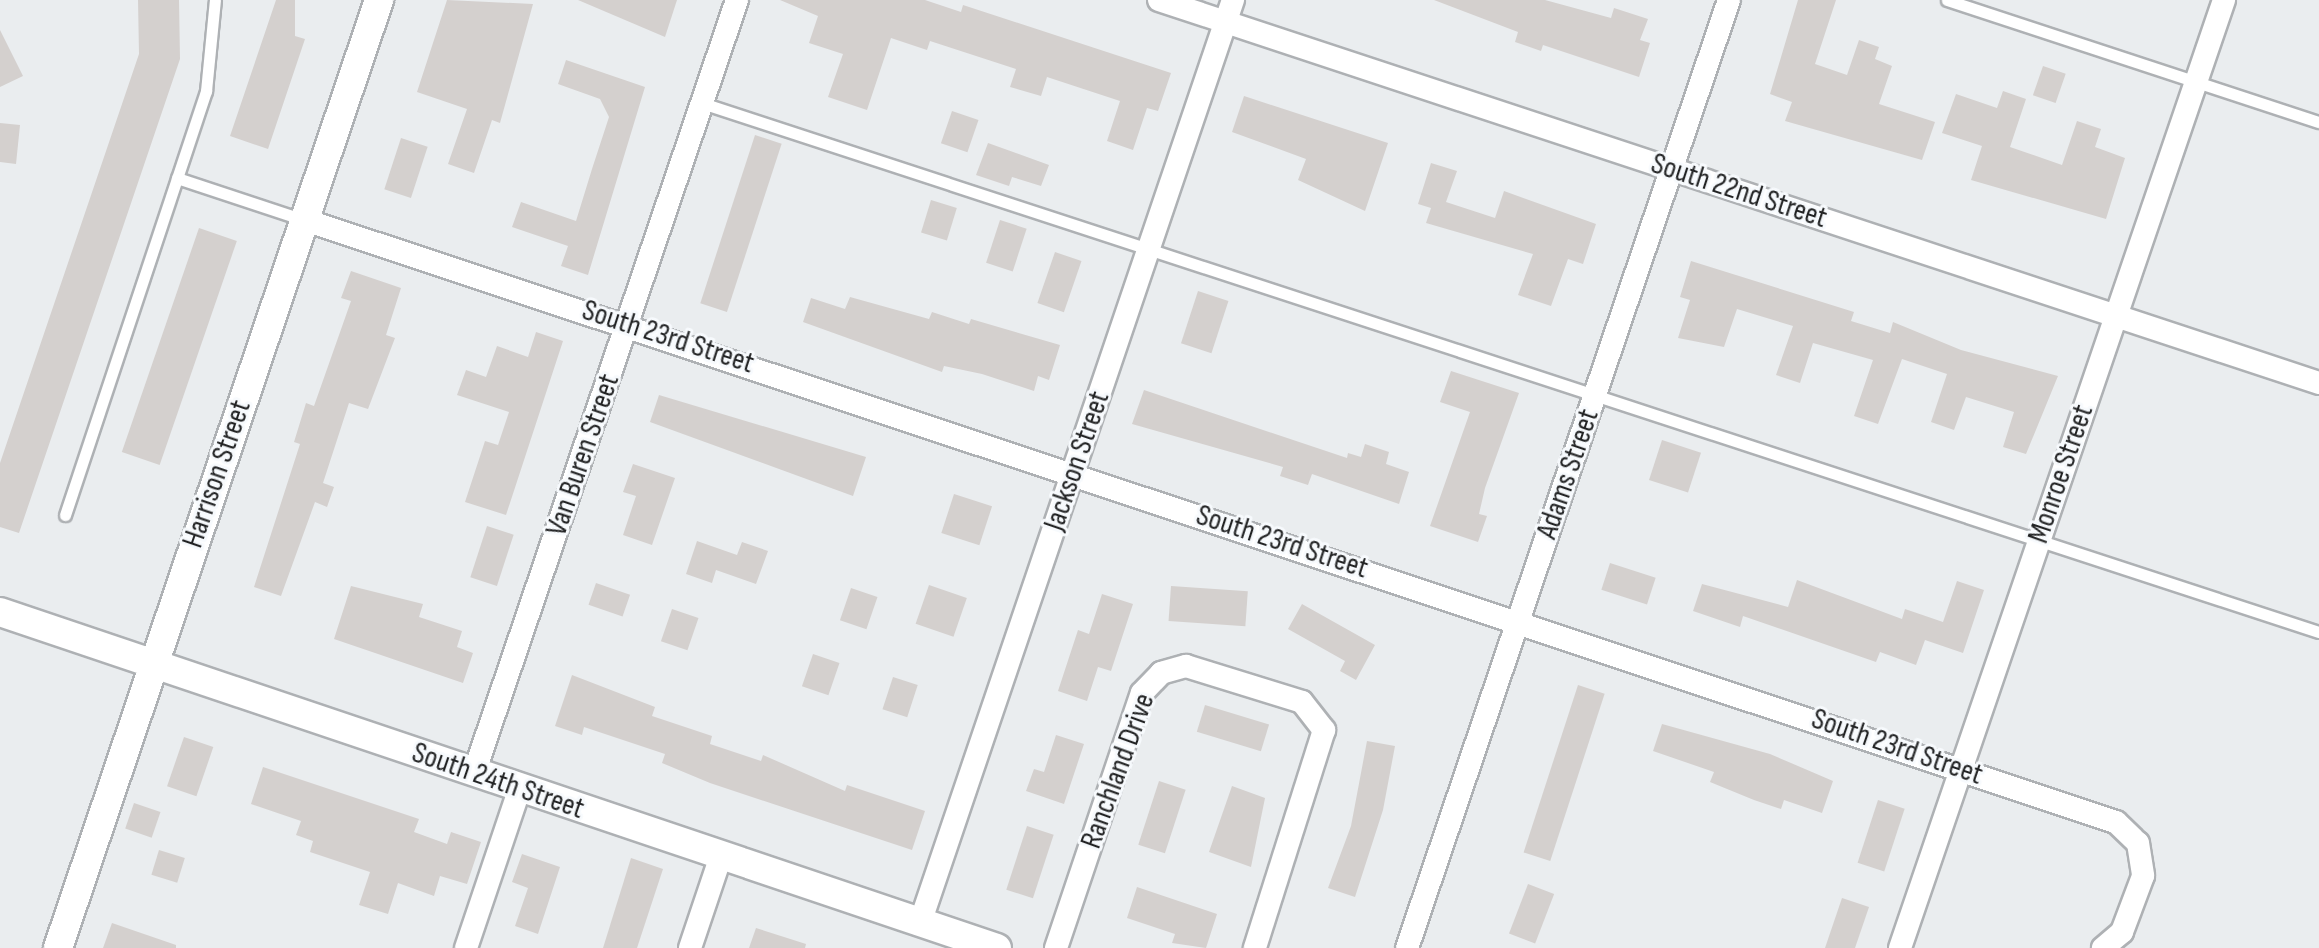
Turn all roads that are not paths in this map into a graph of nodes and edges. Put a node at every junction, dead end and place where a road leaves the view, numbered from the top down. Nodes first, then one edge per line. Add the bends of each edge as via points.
1 (215, 0) edge
2 (379, 0) edge
3 (737, 0) edge
4 (1159, 0) edge
5 (1233, 0) edge
6 (1729, 0) edge
7 (1947, 0) edge
8 (2224, 0) edge
9 (1966, 3) edge
10 (1226, 22) junction
11 (2196, 81) junction
12 (702, 103) junction
13 (2319, 122) edge
14 (1672, 169) junction
15 (177, 178) junction
16 (305, 220) junction
17 (1149, 248) junction
18 (2115, 316) junction
19 (627, 323) junction
20 (2319, 383) edge
21 (1595, 396) junction
22 (1073, 472) junction
23 (65, 515) dead end
24 (2040, 538) junction
25 (0, 612) edge
26 (1519, 621) junction
27 (2319, 632) edge
28 (152, 662) junction
29 (1962, 768) junction
30 (474, 773) junction
31 (520, 788) junction
32 (721, 856) junction
33 (920, 923) junction
34 (58, 948) edge
35 (466, 948) edge
36 (690, 948) edge
37 (997, 948) edge
38 (1056, 948) edge
39 (1255, 948) edge
40 (1407, 948) edge
41 (1900, 948) edge
42 (2103, 948) edge

1 - 15 lane via 212,71
2 - 16 street, Harrison Street
3 - 12 street, Van Buren Street
4 - 10 street, South 22nd Street
5 - 10 street, Jackson Street
6 - 14 street, Adams Street
7 - 9 lane
8 - 11 street, Monroe Street
9 - 11 lane
10 - 14 street, South 22nd Street
10 - 17 street, Jackson Street
11 - 13 lane
11 - 18 street, Monroe Street
12 - 17 lane
12 - 19 street, Van Buren Street
14 - 18 street, South 22nd Street
14 - 21 street, Adams Street
15 - 16 lane
15 - 23 lane
16 - 19 street, South 23rd Street
16 - 28 street, Harrison Street
17 - 21 lane
17 - 22 street, Jackson Street
18 - 20 street, South 22nd Street
18 - 24 street, Monroe Street
19 - 22 street, South 23rd Street
19 - 30 street, Van Buren Street
21 - 24 lane
21 - 26 street, Adams Street
22 - 26 street, South 23rd Street
22 - 33 street, Jackson Street
24 - 27 lane
24 - 29 street, Monroe Street
25 - 28 street, South 24th Street
26 - 29 street, South 23rd Street
26 - 40 street, Adams Street
28 - 30 street, South 24th Street
28 - 34 street, Harrison Street
29 - 41 street, Monroe Street
29 - 42 street, South 23rd Street via 2128,830 2143,859 2143,876 2122,932
30 - 31 street, South 24th Street
31 - 32 street, South 24th Street
31 - 35 street
32 - 33 street, South 24th Street
32 - 36 street
33 - 37 street, South 24th Street
38 - 39 street, Ranchland Drive via 1142,693 1161,673 1186,666 1302,702 1324,730

